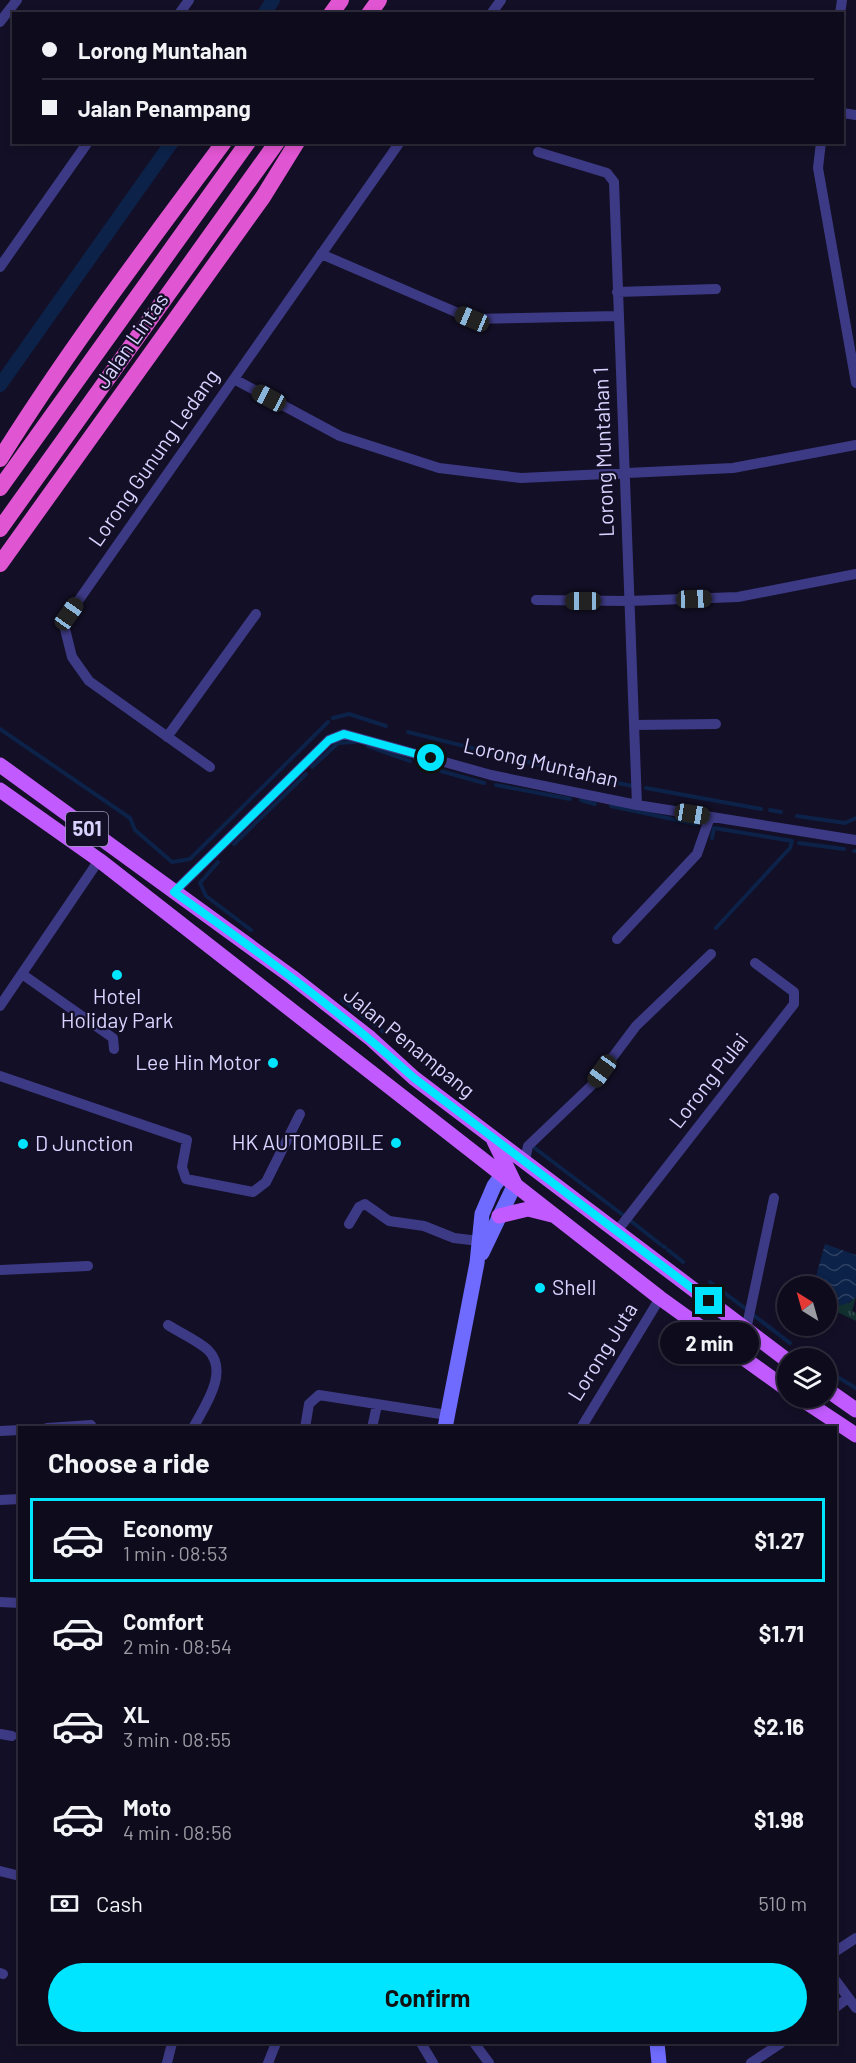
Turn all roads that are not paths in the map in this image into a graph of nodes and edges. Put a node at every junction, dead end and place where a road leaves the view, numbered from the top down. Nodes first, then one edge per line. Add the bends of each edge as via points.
1 (17, 0) edge
2 (0, 22) edge
3 (87, 144) edge
4 (223, 144) edge
5 (247, 144) edge
6 (276, 144) edge
7 (296, 144) edge
8 (399, 144) edge
9 (821, 144) edge
10 (538, 152) dead end
11 (321, 255) junction
12 (0, 267) edge
13 (716, 289) dead end
14 (617, 292) junction
15 (618, 316) junction
16 (234, 378) junction
17 (856, 383) edge
18 (856, 445) edge
19 (0, 459) edge
20 (624, 473) junction
21 (0, 488) edge
22 (0, 529) edge
23 (0, 564) edge
24 (856, 574) edge
25 (536, 600) dead end
26 (629, 601) junction
27 (256, 614) dead end
28 (716, 724) dead end
29 (634, 726) junction
30 (166, 737) junction
31 (0, 765) edge
32 (210, 767) dead end
33 (0, 790) edge
34 (637, 805) junction
35 (710, 817) junction
36 (856, 840) edge
37 (99, 860) junction
38 (174, 892) junction
39 (617, 939) dead end
40 (711, 954) dead end
41 (755, 963) dead end
42 (22, 974) junction
43 (0, 1006) edge
44 (114, 1049) dead end
45 (0, 1076) edge
46 (300, 1114) dead end
47 (490, 1133) junction
48 (525, 1160) junction
49 (542, 1174) junction
50 (510, 1177) junction
51 (774, 1198) dead end
52 (499, 1216) junction
53 (558, 1217) junction
54 (349, 1224) dead end
55 (617, 1231) junction
56 (479, 1241) junction
57 (477, 1263) junction
58 (88, 1266) dead end
59 (0, 1270) edge
60 (660, 1298) junction
61 (168, 1324) dead end
62 (746, 1330) junction
63 (777, 1353) edge
64 (777, 1382) edge
65 (837, 1397) edge
66 (377, 1405) junction
67 (815, 1408) edge
68 (856, 1410) edge
69 (446, 1421) edge
70 (76, 1426) edge
71 (91, 1426) edge
72 (194, 1426) edge
73 (305, 1426) edge
74 (372, 1426) edge
75 (582, 1426) edge
76 (18, 1430) edge
77 (0, 1431) edge
78 (856, 1435) edge
79 (18, 1499) edge
80 (0, 1500) edge
81 (0, 1602) edge
82 (18, 1603) edge
83 (0, 1734) edge
84 (12, 1736) dead end
85 (0, 1871) edge
86 (18, 1876) edge
87 (856, 1938) edge
88 (837, 1950) edge
89 (837, 1982) edge
90 (848, 1998) junction
91 (837, 2006) edge
92 (856, 2008) edge
93 (171, 2044) edge
94 (276, 2044) edge
95 (422, 2044) edge
96 (475, 2044) edge
97 (657, 2044) edge
98 (780, 2044) edge
99 (167, 2063) edge
100 (268, 2063) edge
101 (433, 2063) edge
102 (489, 2063) edge
103 (659, 2063) edge
104 (751, 2063) edge

1 - 2 street
3 - 12 street
4 - 19 highway, Jalan Lintas
5 - 21 highway, Jalan Lintas
6 - 22 highway, Jalan Lintas
7 - 23 highway, Jalan Lintas via 263,197
8 - 11 street, Lorong Gunung Ledang
9 - 17 street via 819,168
10 - 14 street, Lorong Muntahan 1 via 612,177
11 - 15 street via 472,319
11 - 16 street, Lorong Gunung Ledang
13 - 14 street
14 - 15 street, Lorong Muntahan 1
15 - 20 street, Lorong Muntahan 1
16 - 20 street via 340,436 439,468 521,478
16 - 30 street, Lorong Gunung Ledang via 64,625 72,657 89,681
18 - 20 street via 733,468
20 - 26 street, Lorong Muntahan 1
24 - 26 street via 738,597
25 - 26 street
26 - 29 street, Lorong Muntahan 1
27 - 30 street
28 - 29 street
29 - 34 street, Lorong Muntahan 1
30 - 32 street, Lorong Gunung Ledang
31 - 38 main road, Jalan Penampang / 501
33 - 37 main road, 501
34 - 35 street, Lorong Muntahan
34 - 38 street, Lorong Muntahan via 491,775 344,734 329,740
35 - 36 street, Lorong Muntahan
35 - 39 street via 697,854
37 - 42 street
37 - 50 main road, 501
38 - 47 main road, Jalan Penampang / 501 via 292,977 414,1078
40 - 48 street via 636,1026 578,1100 528,1146
41 - 55 street, Lorong Pulai via 794,992 794,1004
42 - 43 street
42 - 44 street via 113,1038
45 - 46 street via 187,1140 182,1167 186,1179 253,1192 266,1182
47 - 48 main road, Jalan Penampang / 501
47 - 50 main road
48 - 49 main road, Jalan Penampang / 501
49 - 50 main road
49 - 55 main road, Jalan Penampang / 501
50 - 52 main road
50 - 53 main road, 501
50 - 56 main road via 486,1203
51 - 62 street
52 - 53 main road via 528,1209
52 - 57 main road
53 - 60 main road, 501
54 - 56 street via 365,1204 389,1221
55 - 62 main road, Jalan Penampang / 501
56 - 57 main road
57 - 69 main road
58 - 59 street
60 - 64 main road, 501
60 - 75 street, Lorong Juta
61 - 72 street via 209,1351 216,1367 214,1389
62 - 63 main road, Jalan Penampang / 501
65 - 68 main road
66 - 69 street
66 - 73 street via 319,1395 309,1404
66 - 74 street
67 - 78 main road
70 - 71 street
76 - 77 street
79 - 80 street
81 - 82 street
83 - 84 street
85 - 86 street
87 - 88 street
89 - 90 street
90 - 91 street
90 - 92 street
93 - 99 street
94 - 100 street
95 - 101 street
96 - 102 street
97 - 103 main road
98 - 104 street

